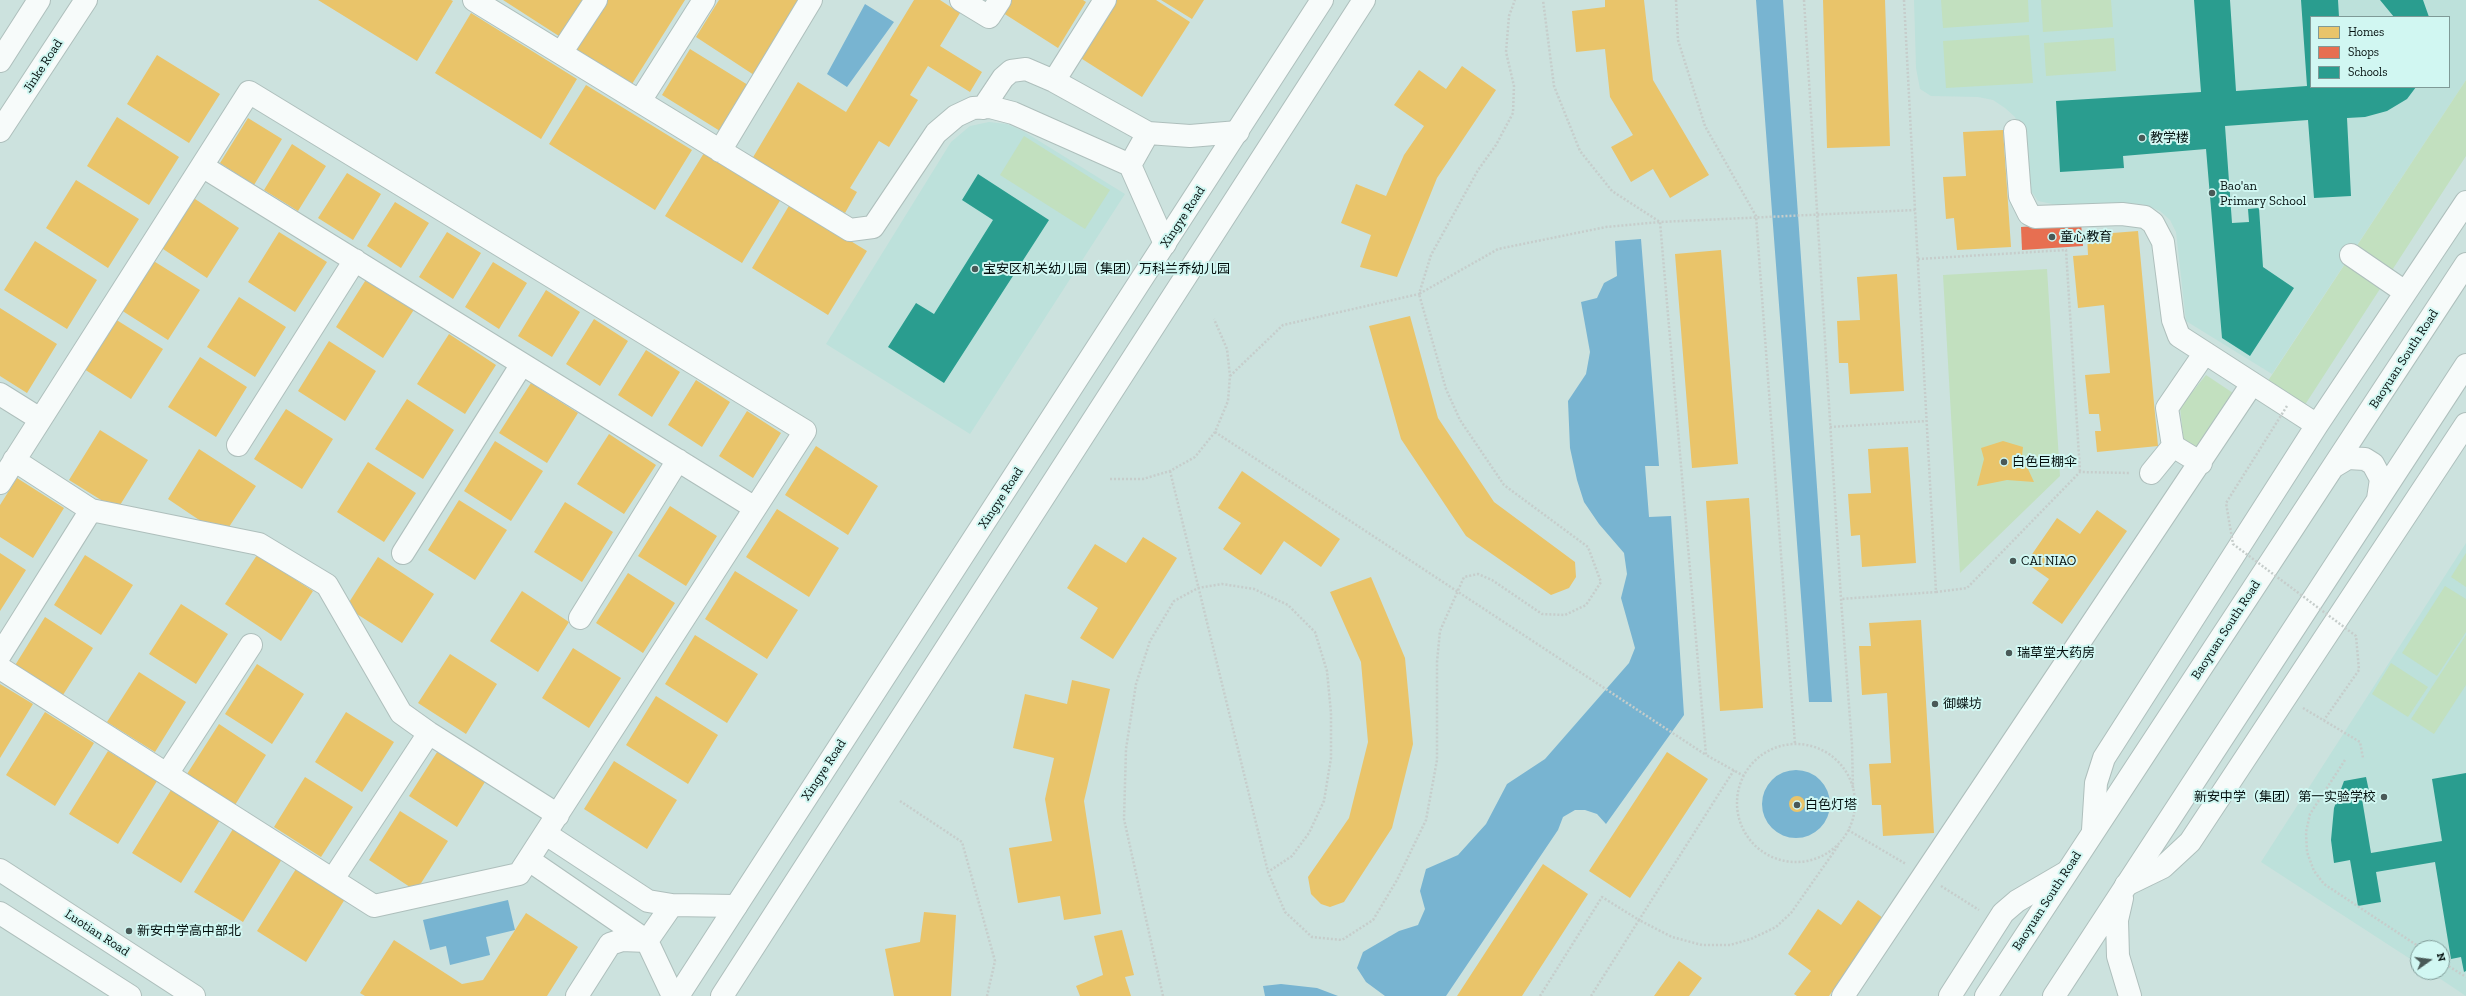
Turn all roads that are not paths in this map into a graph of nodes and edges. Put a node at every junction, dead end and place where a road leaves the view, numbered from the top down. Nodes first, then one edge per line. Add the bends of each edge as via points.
1 (39, 0) edge
2 (86, 0) edge
3 (596, 0) edge
4 (704, 0) edge
5 (811, 0) edge
6 (961, 0) edge
7 (1000, 0) edge
8 (1105, 0) edge
9 (1322, 0) edge
10 (1364, 0) edge
11 (487, 3) edge
12 (561, 53) junction
13 (0, 60) edge
14 (1054, 81) junction
15 (1262, 94) junction
16 (640, 101) junction
17 (983, 108) junction
18 (1291, 113) junction
19 (0, 131) edge
20 (2015, 131) dead end
21 (1238, 132) junction
22 (1148, 133) junction
23 (720, 151) junction
24 (1130, 165) junction
25 (202, 166) junction
26 (2466, 202) edge
27 (1165, 244) junction
28 (2351, 255) dead end
29 (355, 260) junction
30 (2466, 264) edge
31 (2406, 292) junction
32 (2197, 347) junction
33 (522, 364) junction
34 (2466, 365) edge
35 (2252, 384) junction
36 (0, 394) edge
37 (40, 420) junction
38 (2466, 424) edge
39 (2317, 425) junction
40 (238, 445) dead end
41 (2173, 446) junction
42 (14, 460) junction
43 (678, 460) junction
44 (2201, 462) junction
45 (2333, 467) junction
46 (2151, 473) road end
47 (0, 483) edge
48 (2376, 502) junction
49 (755, 508) junction
50 (91, 510) junction
51 (403, 553) dead end
52 (580, 618) dead end
53 (251, 645) dead end
54 (0, 655) edge
55 (0, 668) edge
56 (429, 733) junction
57 (167, 774) junction
58 (558, 815) junction
59 (2093, 830) junction
60 (546, 834) junction
61 (529, 860) junction
62 (0, 870) edge
63 (2065, 873) junction
64 (333, 879) junction
65 (2125, 886) junction
66 (672, 905) junction
67 (736, 906) junction
68 (0, 913) edge
69 (647, 941) junction
70 (129, 996) edge
71 (194, 996) edge
72 (577, 996) edge
73 (673, 996) edge
74 (678, 996) edge
75 (722, 996) edge
76 (1843, 996) edge
77 (1950, 996) edge
78 (1986, 996) edge
79 (2054, 996) edge
80 (2130, 996) edge

1 - 13 main road
2 - 19 main road, Jinke Road
3 - 12 main road
4 - 16 main road
5 - 23 main road
6 - 7 main road via 989,17
8 - 14 main road
9 - 15 main road, Xingye Road
10 - 18 main road
11 - 12 main road
12 - 16 main road
14 - 17 main road via 1026,69 1011,71 1003,78
14 - 22 main road
15 - 18 main road via 1275,88 1286,91 1292,100
15 - 21 main road, Xingye Road
16 - 23 main road
17 - 23 main road via 973,108 956,116 936,133 873,227 850,230
17 - 24 main road via 1013,113
18 - 75 main road
20 - 32 main road via 2020,196 2029,214 2035,217 2122,214 2145,217 2153,223 2163,242 2175,329 2180,336
21 - 22 main road via 1190,136
21 - 27 main road, Xingye Road
22 - 24 main road
24 - 27 main road
25 - 29 main road
25 - 37 main road
25 - 49 main road via 249,92 805,431
26 - 31 main road
27 - 67 main road, Xingye Road
28 - 31 main road
29 - 33 main road
29 - 40 main road
30 - 45 main road, Baoyuan South Road
31 - 39 main road
32 - 35 main road
32 - 41 main road via 2168,408
33 - 43 main road
33 - 51 main road
34 - 48 main road
35 - 39 main road
35 - 44 main road
36 - 37 main road
37 - 42 main road
38 - 65 main road via 2190,842 2163,867
39 - 59 main road via 2104,758 2096,783
41 - 44 main road
41 - 46 main road
42 - 47 main road
42 - 50 main road
43 - 49 main road
43 - 52 main road
44 - 76 main road
45 - 48 main road via 2348,458 2365,459 2373,464 2381,479
45 - 59 main road, Baoyuan South Road
48 - 65 main road
49 - 58 main road
50 - 54 main road
50 - 56 main road via 259,544 327,585 401,713
53 - 57 main road
55 - 57 main road
56 - 58 main road
56 - 64 main road
57 - 64 main road
58 - 60 main road
59 - 63 main road, Baoyuan South Road
60 - 61 main road
60 - 66 main road via 648,901
61 - 64 main road via 519,874 374,906
61 - 69 main road
62 - 71 main road, Luotian Road
63 - 77 main road via 2017,901 2003,913
63 - 78 main road, Baoyuan South Road
65 - 79 main road
65 - 80 main road via 2117,937 2122,974
66 - 67 main road
66 - 69 main road
67 - 74 main road, Xingye Road
68 - 70 main road
69 - 72 main road via 622,940 610,944
69 - 73 main road

